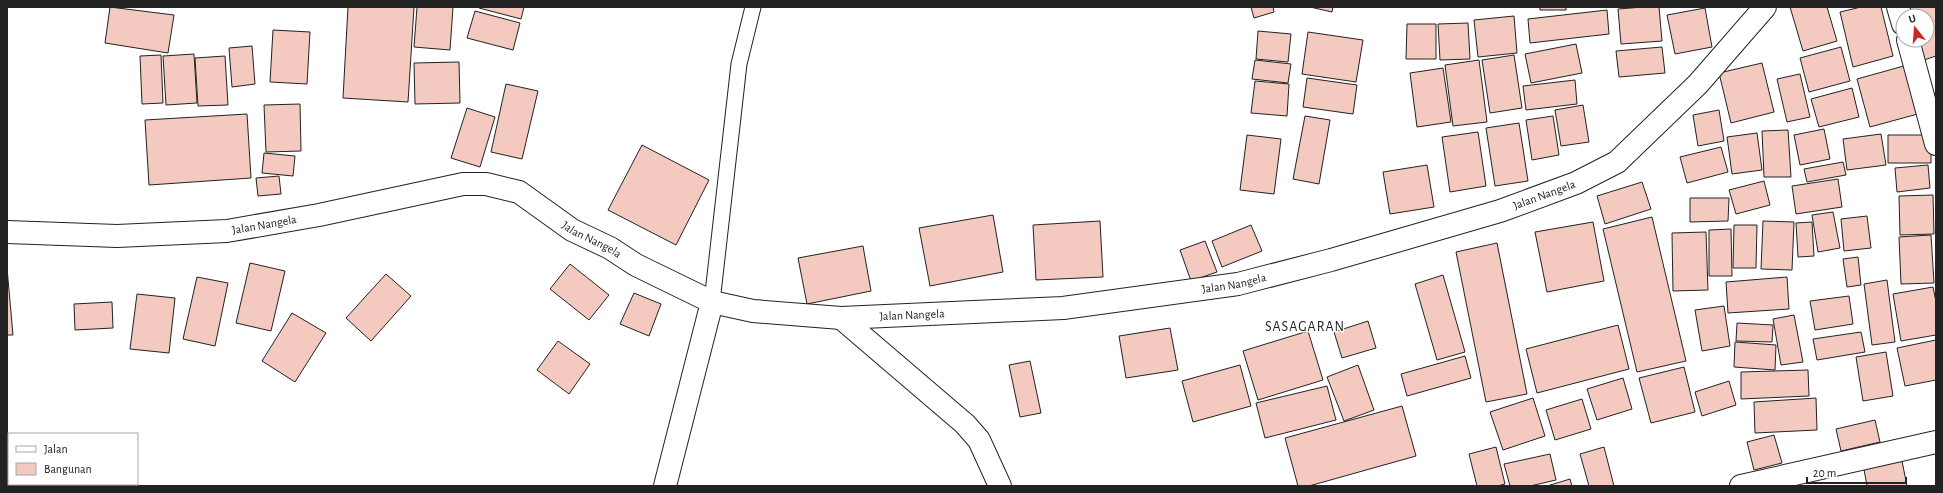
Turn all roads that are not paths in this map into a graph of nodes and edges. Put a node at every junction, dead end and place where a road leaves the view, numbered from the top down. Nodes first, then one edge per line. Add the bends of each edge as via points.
1 (753, 7) edge
2 (1765, 7) edge
3 (1910, 48) edge
4 (1936, 144) edge
5 (7, 232) edge
6 (712, 302) junction
7 (841, 318) junction
8 (1936, 442) edge
9 (665, 486) edge
10 (1000, 486) edge
11 (1741, 486) edge

1 - 6 lane via 739,64
2 - 7 main road, Jalan Nangela via 1698,84 1617,162 1576,183 1500,211 1238,284 1063,308
3 - 4 main road
5 - 6 main road, Jalan Nangela via 117,236 227,231 319,215 463,184 486,184 519,192 572,230
6 - 7 main road, Jalan Nangela via 754,311
6 - 9 main road
7 - 10 main road via 965,424 979,440
8 - 11 main road

